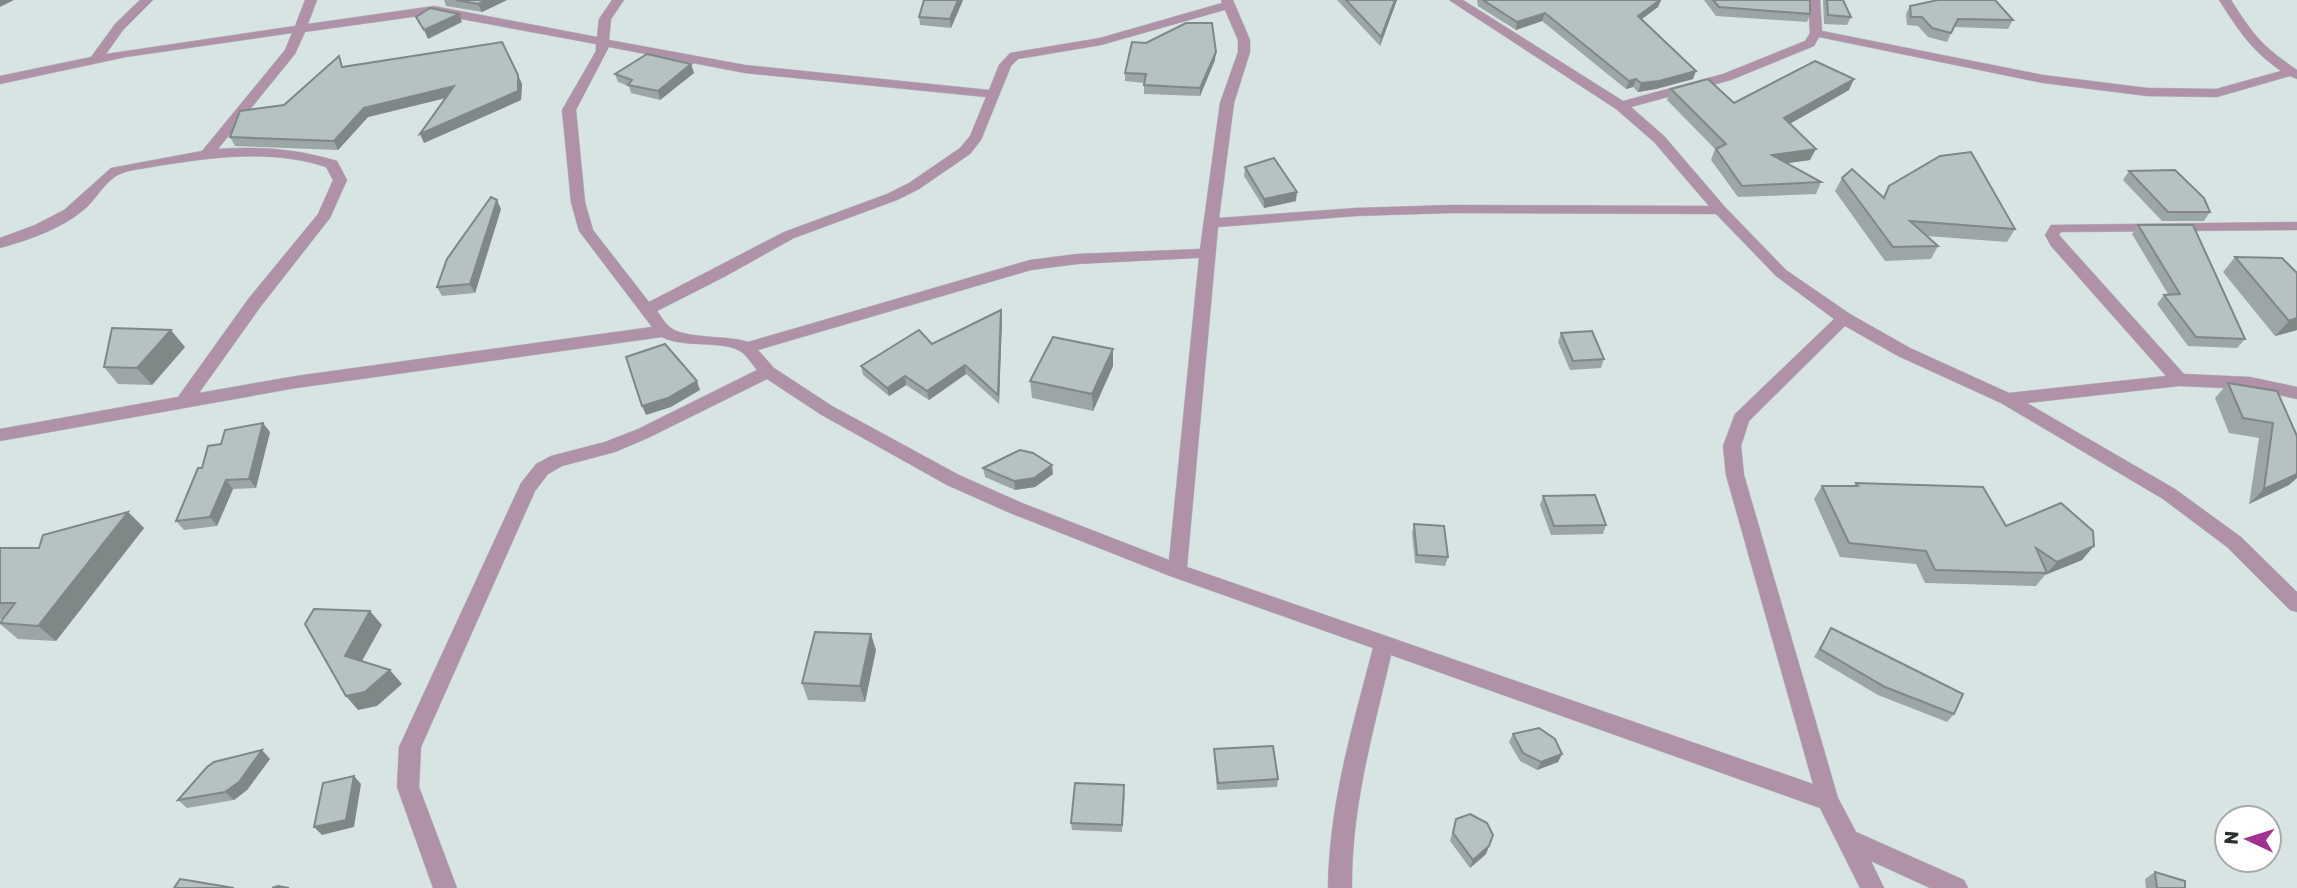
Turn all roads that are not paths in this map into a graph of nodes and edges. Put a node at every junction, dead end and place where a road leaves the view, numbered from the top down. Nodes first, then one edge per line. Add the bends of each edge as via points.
1 (147, 0) edge
2 (311, 0) edge
3 (618, 0) edge
4 (1455, 0) edge
5 (1814, 0) edge
6 (2225, 0) edge
7 (1228, 3) edge
8 (436, 5) edge
9 (298, 30) junction
10 (1816, 33) junction
11 (605, 41) junction
12 (96, 58) junction
13 (2294, 74) edge
14 (0, 80) edge
15 (992, 94) junction
16 (1621, 106) junction
17 (208, 153) junction
18 (1720, 210) junction
19 (1211, 223) junction
20 (2297, 226) edge
21 (0, 243) edge
22 (1207, 253) junction
23 (647, 309) junction
24 (1844, 318) junction
25 (664, 331) junction
26 (747, 348) junction
27 (768, 372) junction
28 (2179, 380) junction
29 (2297, 393) edge
30 (2007, 399) junction
31 (183, 403) junction
32 (0, 435) edge
33 (1177, 571) junction
34 (2297, 604) edge
35 (1384, 644) junction
36 (1828, 800) junction
37 (1847, 839) junction
38 (445, 888) edge
39 (1340, 888) edge
40 (1872, 888) edge
41 (1956, 888) edge

1 - 12 street
2 - 9 street
3 - 11 street via 605,19
4 - 16 street
5 - 10 street
6 - 13 street via 2261,51
7 - 15 street via 1101,41 1014,56 1004,65
7 - 19 street via 1244,51 1227,103
8 - 9 street
8 - 11 street
9 - 12 street
9 - 17 street via 291,51
10 - 13 street via 2043,79 2147,92 2217,93
10 - 16 street via 1810,43 1751,68
11 - 15 street via 745,69
11 - 23 street via 569,110 578,202 586,231
12 - 14 street
15 - 23 street via 965,150 914,186 789,235
16 - 18 street via 1659,139
17 - 21 street via 120,169 76,208
17 - 31 street via 251,151 314,157 332,164 340,180 325,215
18 - 19 street via 1452,209
18 - 24 street via 1781,273
19 - 22 street
20 - 28 street via 2056,228 2052,235 2056,243
22 - 26 street via 1030,265
22 - 33 street
23 - 25 street
24 - 30 street via 1904,352
24 - 36 street via 1741,418 1732,446 1735,475
25 - 26 street via 675,337
25 - 31 street via 296,382
26 - 27 street
27 - 33 street via 826,410 953,480
27 - 38 street via 644,433 557,461 542,469 527,488 410,747 408,787
28 - 29 street via 2250,383
28 - 30 street
30 - 34 street via 2196,514 2234,542
31 - 32 street
33 - 35 street
35 - 36 street
35 - 39 street via 1344,811 1338,855
36 - 37 street
37 - 40 street
37 - 41 street

